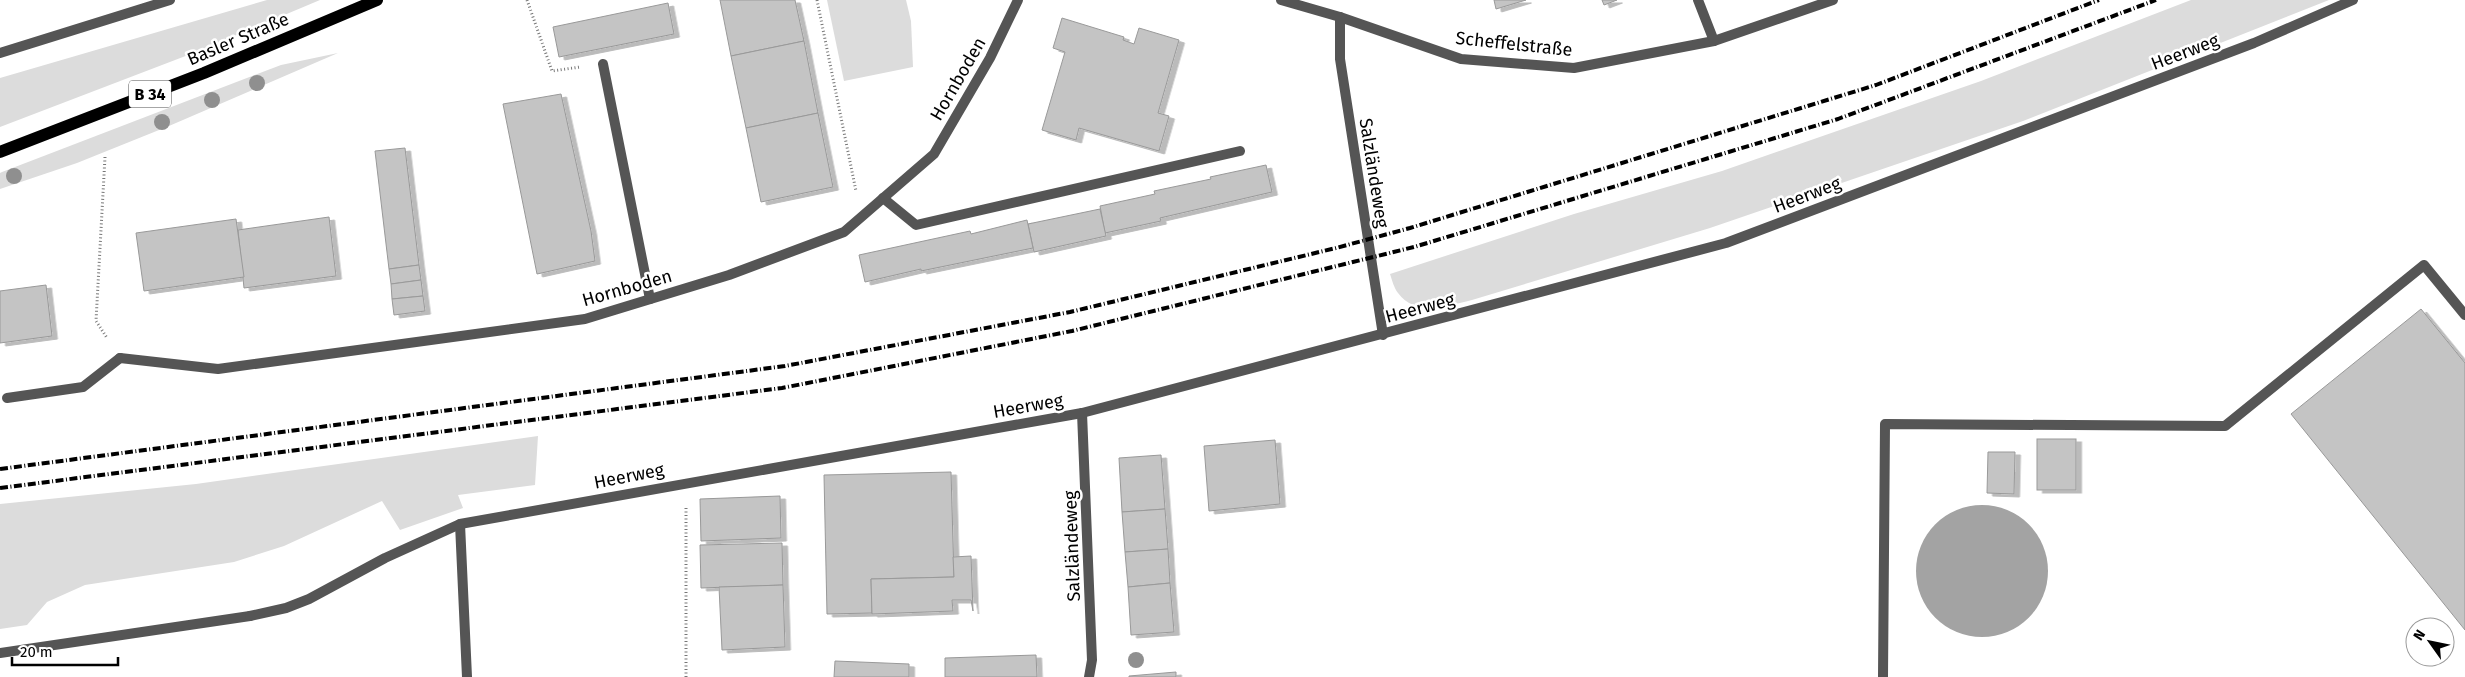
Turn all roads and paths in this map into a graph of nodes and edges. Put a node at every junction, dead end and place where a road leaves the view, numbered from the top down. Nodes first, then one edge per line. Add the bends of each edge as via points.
1 (170, 0) edge
2 (377, 0) edge
3 (527, 0) edge
4 (817, 0) edge
5 (1018, 0) edge
6 (1281, 0) edge
7 (1698, 0) edge
8 (1834, 0) edge
9 (2353, 0) edge
10 (1340, 17) junction
11 (1714, 41) junction
12 (0, 53) edge
13 (603, 64) joint
14 (1240, 151) dead end
15 (0, 152) edge
16 (105, 157) dead end
17 (883, 198) junction
18 (868, 212) junction
19 (650, 299) junction
20 (2465, 315) edge
21 (1383, 334) junction
22 (120, 358) junction
23 (7, 398) dead end
24 (1082, 412) junction
25 (686, 482) junction
26 (460, 524) junction
27 (0, 653) edge
28 (468, 677) edge
29 (686, 677) edge
30 (1089, 677) edge
31 (1883, 677) edge

1 - 12 street
2 - 15 main road, Basler Straße / B 34 via 204,73
3 - 13 path via 552,71
4 - 18 path via 858,199
5 - 17 street, Hornboden via 990,58 934,154
6 - 10 street, Scheffelstraße
7 - 11 street
8 - 11 street, Scheffelstraße
9 - 21 street, Heerweg via 2254,43 1726,243
10 - 11 street, Scheffelstraße via 1461,59 1574,68
10 - 21 street, Salzländeweg via 1340,59
13 - 19 street
14 - 17 street via 916,225
16 - 22 path via 96,321
17 - 18 street, Hornboden
18 - 19 street, Hornboden via 844,232 730,275
19 - 22 street, Hornboden via 584,319 218,369
20 - 31 street via 2424,264 2225,426 1885,424
21 - 24 street, Heerweg
22 - 23 street via 83,388
24 - 25 street, Heerweg
24 - 30 street, Salzländeweg via 1092,660
25 - 26 street, Heerweg
25 - 29 path
26 - 27 street, Heerweg via 286,608
26 - 28 street

